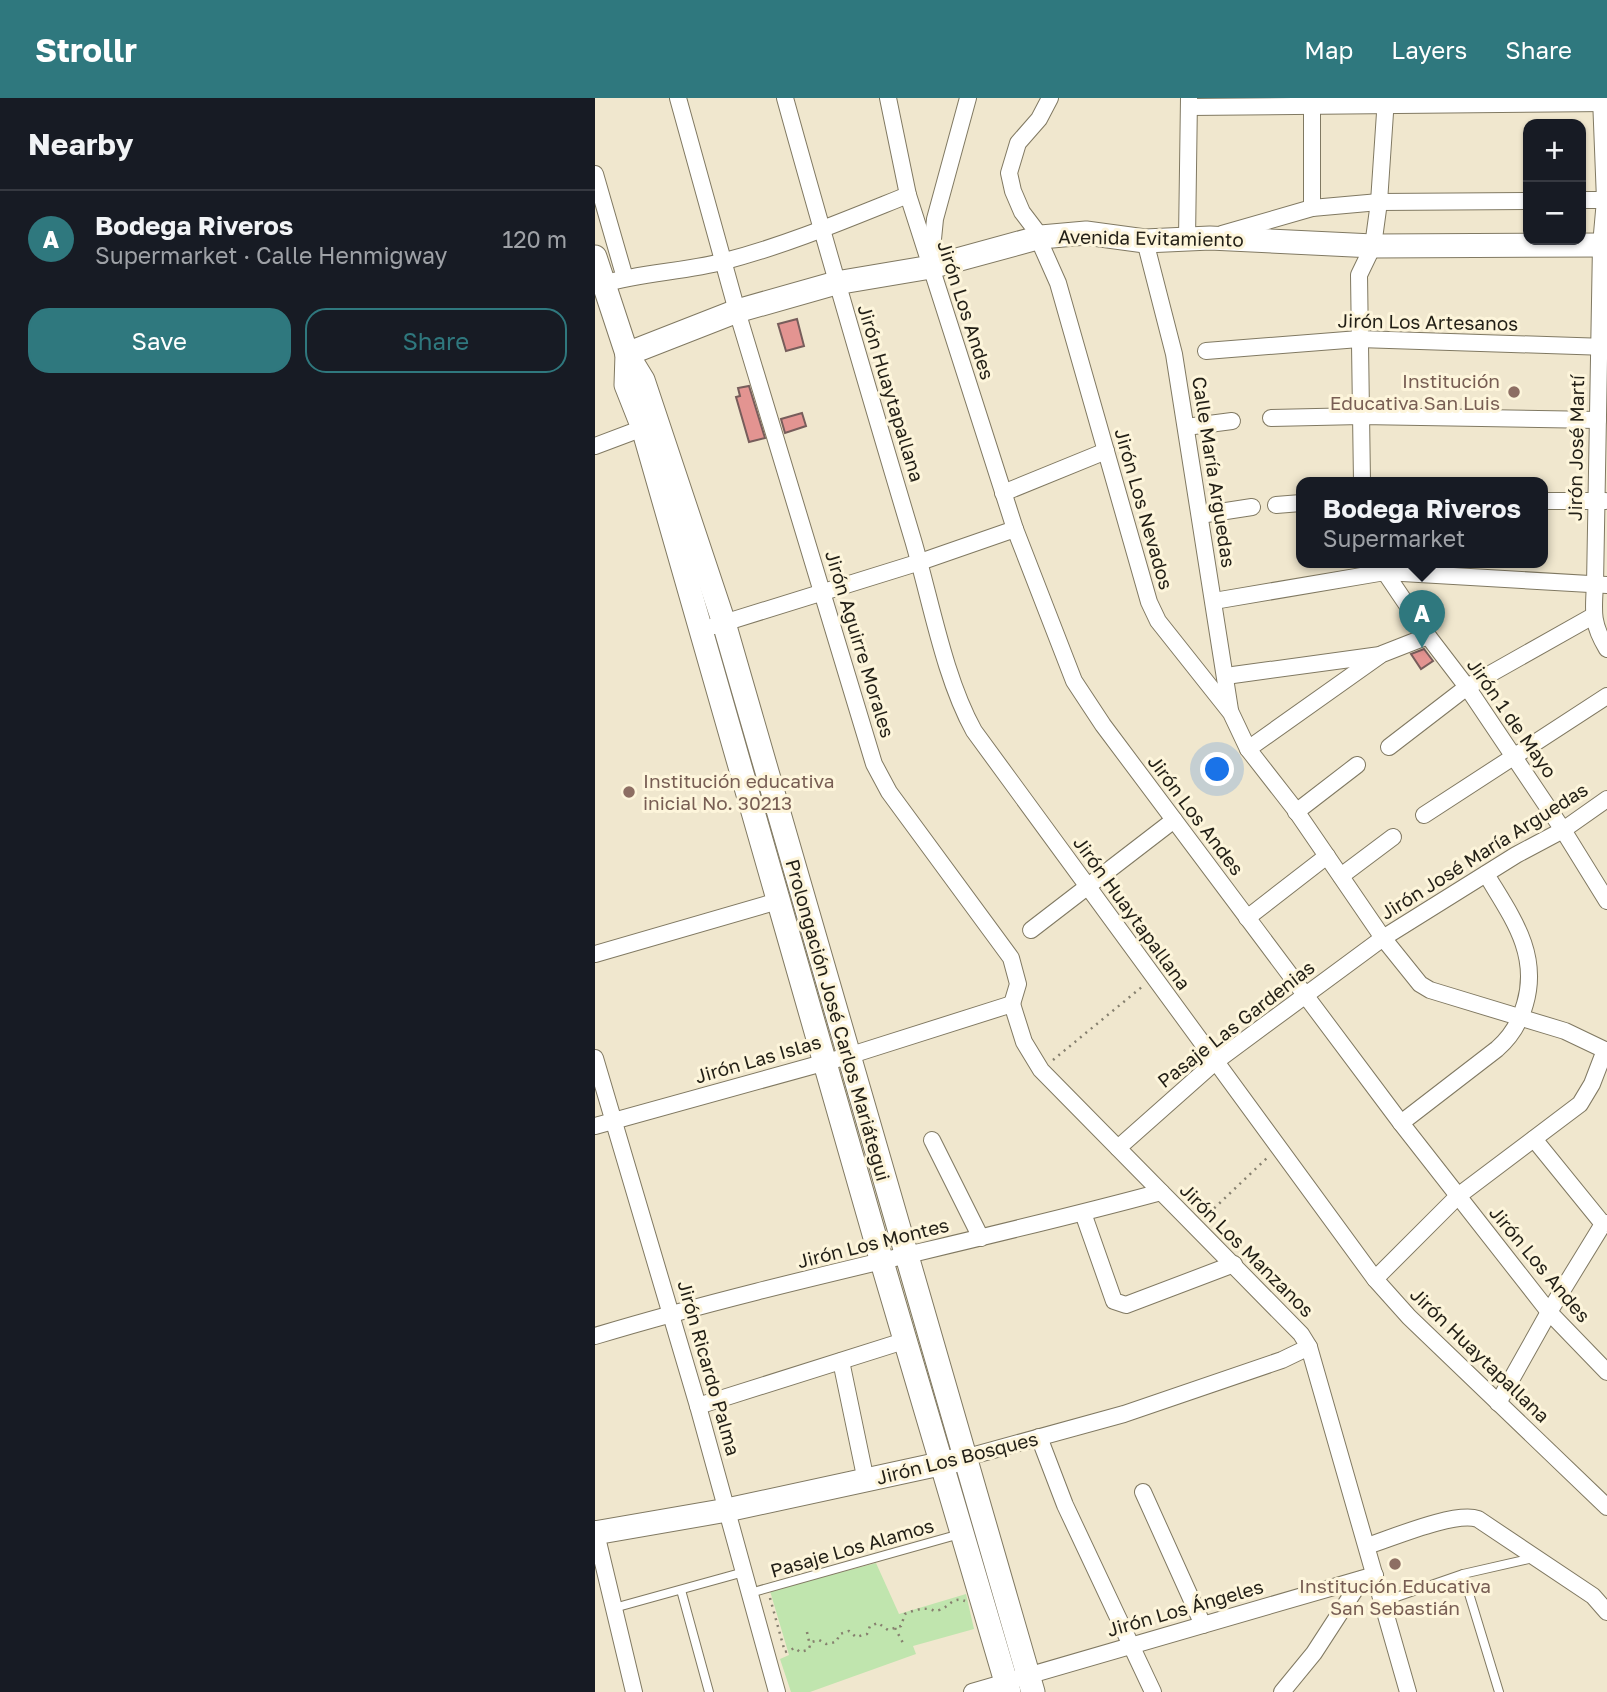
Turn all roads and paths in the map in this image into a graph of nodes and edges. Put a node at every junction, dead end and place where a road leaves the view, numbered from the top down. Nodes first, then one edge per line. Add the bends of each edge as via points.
1 (678, 98) edge
2 (785, 98) edge
3 (888, 98) edge
4 (968, 98) edge
5 (1050, 98) edge
6 (1526, 101) edge
7 (1604, 101) edge
8 (1189, 102) edge
9 (1312, 102) edge
10 (1386, 102) edge
11 (595, 174) edge
12 (908, 195) junction
13 (1586, 200) edge
14 (1606, 200) edge
15 (1523, 201) edge
16 (1379, 202) junction
17 (1312, 208) junction
18 (821, 230) junction
19 (1041, 237) junction
20 (1199, 238) junction
21 (1145, 241) junction
22 (1604, 245) edge
23 (1373, 246) junction
24 (595, 257) edge
25 (724, 262) junction
26 (931, 267) junction
27 (614, 281) junction
28 (836, 283) junction
29 (737, 311) junction
30 (1359, 339) junction
31 (1603, 347) edge
32 (1206, 351) dead end
33 (628, 354) junction
34 (1361, 416) junction
35 (1271, 418) dead end
36 (1598, 420) junction
37 (1232, 421) dead end
38 (1187, 427) junction
39 (643, 428) junction
40 (595, 446) edge
41 (1106, 451) junction
42 (1361, 477) edge
43 (1003, 493) junction
44 (1548, 501) edge
45 (1602, 501) edge
46 (1296, 503) edge
47 (1276, 505) dead end
48 (1252, 507) dead end
49 (1200, 515) junction
50 (1014, 529) junction
51 (920, 562) junction
52 (1376, 568) edge
53 (1382, 568) edge
54 (1393, 568) edge
55 (1601, 585) edge
56 (822, 591) junction
57 (1213, 601) junction
58 (1593, 616) junction
59 (724, 623) junction
60 (700, 631) junction
61 (1427, 636) junction
62 (1607, 649) edge
63 (1382, 654) junction
64 (1233, 675) dead end
65 (1467, 687) junction
66 (1607, 696) edge
67 (1231, 713) junction
68 (1389, 747) dead end
69 (1248, 749) junction
70 (1513, 756) junction
71 (1357, 765) dead end
72 (1607, 799) edge
73 (1296, 812) junction
74 (1424, 816) dead end
75 (1174, 820) junction
76 (1563, 830) junction
77 (1393, 837) dead end
78 (1327, 856) junction
79 (1486, 874) junction
80 (1341, 876) junction
81 (1087, 887) junction
82 (1607, 899) edge
83 (778, 901) junction
84 (1247, 918) junction
85 (1031, 930) dead end
86 (1383, 938) junction
87 (595, 954) edge
88 (1153, 977) junction
89 (1304, 996) junction
90 (1012, 1004) junction
91 (1521, 1018) junction
92 (1606, 1051) edge
93 (848, 1056) junction
94 (595, 1058) edge
95 (825, 1061) junction
96 (1215, 1062) junction
97 (1041, 1070) junction
98 (614, 1121) junction
99 (1401, 1123) junction
100 (595, 1126) edge
101 (1534, 1139) junction
102 (932, 1140) dead end
103 (1118, 1148) junction
104 (1278, 1148) junction
105 (1161, 1192) junction
106 (1458, 1196) junction
107 (1083, 1213) junction
108 (1605, 1223) edge
109 (1195, 1226) junction
110 (981, 1238) junction
111 (905, 1256) junction
112 (883, 1262) junction
113 (1234, 1264) junction
114 (1375, 1279) junction
115 (1549, 1312) junction
116 (671, 1313) junction
117 (595, 1336) edge
118 (907, 1340) junction
119 (1305, 1340) junction
120 (841, 1361) junction
121 (1607, 1372) edge
122 (1499, 1403) junction
123 (698, 1406) junction
124 (1039, 1437) junction
125 (954, 1461) junction
126 (866, 1481) junction
127 (1143, 1492) dead end
128 (1607, 1507) edge
129 (727, 1510) junction
130 (595, 1531) edge
131 (963, 1533) junction
132 (1367, 1546) junction
133 (1536, 1557) junction
134 (744, 1572) junction
135 (1463, 1574) junction
136 (1369, 1577) junction
137 (681, 1590) junction
138 (750, 1593) junction
139 (1382, 1602) junction
140 (972, 1604) dead end
141 (614, 1608) junction
142 (1607, 1612) edge
143 (1203, 1625) junction
144 (895, 1628) junction
145 (807, 1632) dead end
146 (903, 1643) dead end
147 (810, 1646) junction
148 (1130, 1646) junction
149 (785, 1652) dead end
150 (1019, 1685) edge
151 (634, 1692) edge
152 (709, 1692) edge
153 (778, 1692) edge
154 (972, 1692) edge
155 (1153, 1692) edge
156 (1282, 1692) edge
157 (1408, 1692) edge
158 (1499, 1692) edge

1 - 25 street, Jirón Aguirre Morales
2 - 18 street, Jirón Huaytapallana
3 - 12 street, Jirón Los Andes
4 - 26 street via 935,219
5 - 19 street, Jirón Los Nevados via 1018,143 1009,173 1022,212
6 - 7 street
6 - 10 street
7 - 14 street, Jirón José Martí
8 - 9 street
8 - 20 street
9 - 10 street
9 - 17 street
10 - 16 street
11 - 27 street, Prolongación José Carlos Mariátegui
12 - 18 street
12 - 26 street, Jirón Los Andes
13 - 14 street
14 - 22 street, Jirón José Martí
15 - 16 street
16 - 17 street
16 - 23 street
17 - 20 street
18 - 25 street
18 - 28 street, Jirón Huaytapallana
19 - 21 street, Avenida Evitamiento via 1086,233
19 - 26 street, Avenida Evitamiento
19 - 41 street, Jirón Los Nevados
20 - 21 street, Avenida Evitamiento
20 - 23 street, Avenida Evitamiento
21 - 38 street, Calle María Arguedas
22 - 23 street, Avenida Evitamiento
22 - 31 street, Jirón José Martí
23 - 30 street via 1359,275
24 - 27 street, Prolongación José Carlos Mariátegui
25 - 27 street
25 - 29 street, Jirón Aguirre Morales
26 - 28 street, Avenida Evitamiento
26 - 43 street, Jirón Los Andes
27 - 33 street, Prolongación José Carlos Mariátegui
28 - 29 street, Avenida Evitamiento
28 - 51 street, Jirón Huaytapallana
29 - 33 street, Avenida Evitamiento
29 - 56 street, Jirón Aguirre Morales
30 - 31 street, Jirón Los Artesanos
30 - 32 street, Jirón Los Artesanos
30 - 34 street
31 - 36 street, Jirón José Martí
33 - 39 street, Prolongación José Carlos Mariátegui via 627,385
33 - 59 street, Prolongación José Carlos Mariátegui via 643,380
34 - 35 street
34 - 36 street
34 - 42 street
36 - 45 street, Jirón José Martí
37 - 38 street
38 - 49 street, Calle María Arguedas
39 - 40 street
39 - 60 street, Prolongación José Carlos Mariátegui
41 - 43 street
41 - 67 street, Jirón Los Nevados via 1149,603 1158,621
43 - 50 street, Jirón Los Andes
44 - 45 street
45 - 55 street, Jirón José Martí
46 - 47 street
48 - 49 street
49 - 57 street, Calle María Arguedas
50 - 51 street
50 - 75 street, Jirón Los Andes via 1074,681
51 - 56 street
51 - 81 street, Jirón Huaytapallana via 960,705
52 - 57 street
53 - 61 street, Jirón 1 de Mayo
54 - 55 street
55 - 58 street, Jirón José Martí
56 - 59 street
56 - 90 street, Jirón Aguirre Morales via 874,764 889,792 1010,958 1018,984
57 - 67 street, Calle María Arguedas
58 - 62 street, Jirón José Martí
58 - 65 street
59 - 60 street
59 - 93 street, Prolongación José Carlos Mariátegui
60 - 83 street, Prolongación José Carlos Mariátegui
61 - 63 street
61 - 65 street, Jirón 1 de Mayo
63 - 64 street
63 - 69 street
65 - 68 street
65 - 70 street, Jirón 1 de Mayo
66 - 70 street
67 - 69 street, Jirón Los Nevados
69 - 73 street, Jirón Los Nevados
70 - 74 street
70 - 76 street, Jirón 1 de Mayo
71 - 73 street
72 - 76 street, Jirón José María Arguedas
73 - 78 street, Jirón Los Nevados
75 - 81 street
75 - 84 street, Jirón Los Andes
76 - 79 street, Jirón José María Arguedas
76 - 82 street, Jirón 1 de Mayo
77 - 80 street
78 - 80 street, Jirón Los Nevados
78 - 84 street
79 - 86 street, Jirón José María Arguedas
79 - 91 street via 1519,929 1531,969
80 - 86 street, Jirón Los Nevados
81 - 85 street
81 - 88 street, Jirón Huaytapallana
83 - 87 street
83 - 95 street, Prolongación José Carlos Mariátegui
84 - 89 street, Jirón Los Andes
86 - 89 street, Pasaje Las Gardenias
86 - 91 street, Jirón Los Nevados via 1430,990
88 - 96 street, Jirón Huaytapallana
88 - 97 path
89 - 96 street, Pasaje Las Gardenias
89 - 99 street, Jirón Los Andes
90 - 93 street, Jirón Las Islas
90 - 97 street, Jirón Los Manzanos via 1024,1042
91 - 92 street, Jirón Los Nevados via 1565,1031
91 - 99 street via 1497,1049
92 - 101 street via 1580,1104
93 - 95 street, Jirón Las Islas
93 - 111 street, Prolongación José Carlos Mariátegui
94 - 98 street, Jirón Ricardo Palma
95 - 98 street, Jirón Las Islas
95 - 112 street, Prolongación José Carlos Mariátegui
96 - 103 street, Pasaje Las Gardenias
96 - 104 street, Jirón Huaytapallana
97 - 103 street, Jirón Los Manzanos
98 - 100 street, Jirón Las Islas
98 - 116 street, Jirón Ricardo Palma
99 - 106 street, Jirón Los Andes
101 - 106 street
101 - 108 street
102 - 110 street
103 - 105 street, Jirón Los Manzanos
104 - 109 path
104 - 114 street, Jirón Huaytapallana
105 - 107 street, Jirón Los Montes
105 - 109 street, Jirón Los Manzanos
106 - 114 street
106 - 115 street, Jirón Los Andes
107 - 110 street, Jirón Los Montes
107 - 113 street via 1114,1301 1119,1304
108 - 115 street
109 - 113 street, Jirón Los Manzanos
110 - 111 street, Jirón Los Montes
111 - 112 street, Jirón Los Montes
111 - 125 street, Prolongación José Carlos Mariátegui
112 - 116 street, Jirón Los Montes
112 - 118 street, Prolongación José Carlos Mariátegui
113 - 119 street, Jirón Los Manzanos
114 - 122 street, Jirón Huaytapallana
115 - 121 street, Jirón Los Andes
115 - 122 street
116 - 117 street, Jirón Los Montes
116 - 123 street, Jirón Ricardo Palma
118 - 120 street
118 - 125 street, Prolongación José Carlos Mariátegui
119 - 124 street, Jirón Los Bosques via 1282,1360 1124,1414
119 - 132 street, Jirón Los Manzanos
120 - 123 street
120 - 126 street
122 - 128 street, Jirón Huaytapallana
123 - 129 street, Jirón Ricardo Palma
124 - 125 street, Jirón Los Bosques
124 - 148 street
125 - 126 street, Jirón Los Bosques
125 - 131 street, Prolongación José Carlos Mariátegui
125 - 150 street, Prolongación José Carlos Mariátegui
126 - 129 street, Jirón Los Bosques
127 - 143 street
129 - 130 street, Jirón Los Bosques
129 - 134 street, Jirón Ricardo Palma
130 - 141 street
131 - 138 lane, Pasaje Los Alamos
131 - 150 street, Prolongación José Carlos Mariátegui
132 - 133 street via 1471,1516
132 - 136 street, Jirón Los Manzanos
133 - 135 lane
133 - 142 street via 1593,1596
134 - 137 lane
134 - 138 street, Jirón Ricardo Palma
135 - 139 lane
135 - 158 lane
136 - 139 street, Jirón Los Manzanos
136 - 143 street, Jirón Los Ángeles
136 - 156 street
137 - 141 lane
137 - 152 lane
138 - 153 street, Jirón Ricardo Palma
139 - 157 street, Jirón Los Manzanos
140 - 144 path via 959,1599 935,1611 916,1610 905,1614 901,1626
141 - 151 street
143 - 148 street, Jirón Los Ángeles
144 - 146 path
144 - 147 path via 888,1630 878,1623 866,1634 856,1637 849,1631 840,1634 836,1642 819,1640
145 - 147 path
147 - 149 path via 800,1652 795,1648
148 - 150 street, Jirón Los Ángeles
148 - 155 street
150 - 154 street, Jirón Los Ángeles

